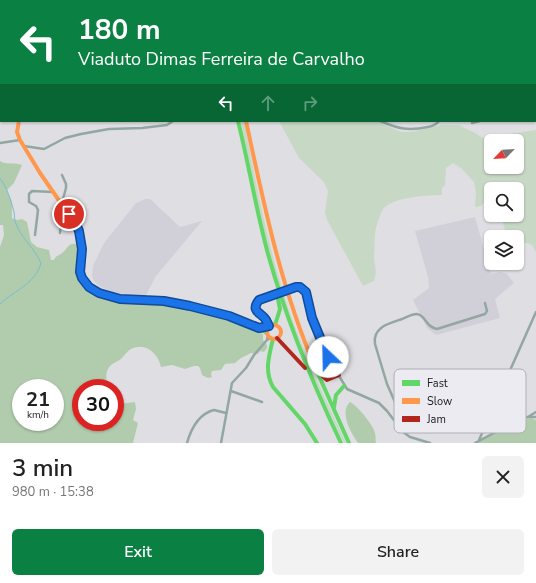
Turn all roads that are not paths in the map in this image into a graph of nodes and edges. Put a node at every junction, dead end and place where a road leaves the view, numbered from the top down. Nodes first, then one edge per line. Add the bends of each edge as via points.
1 (19, 122) edge
2 (172, 122) edge
3 (238, 122) edge
4 (246, 122) edge
5 (383, 122) edge
6 (438, 122) edge
7 (476, 122) edge
8 (472, 123) dead end
9 (20, 140) junction
10 (0, 143) edge
11 (24, 146) junction
12 (62, 175) dead end
13 (53, 192) junction
14 (63, 206) junction
15 (60, 233) dead end
16 (35, 235) dead end
17 (268, 254) junction
18 (485, 303) dead end
19 (536, 312) edge
20 (266, 319) junction
21 (271, 326) junction
22 (259, 328) junction
23 (270, 337) junction
24 (315, 369) junction
25 (511, 369) edge
26 (339, 375) junction
27 (344, 386) junction
28 (231, 391) junction
29 (394, 400) edge
30 (262, 402) dead end
31 (325, 409) junction
32 (334, 410) junction
33 (536, 412) edge
34 (226, 413) junction
35 (528, 417) joint
36 (536, 417) edge
37 (394, 421) edge
38 (404, 433) edge
39 (482, 433) edge
40 (493, 433) edge
41 (479, 440) junction
42 (221, 442) edge
43 (187, 443) edge
44 (224, 443) edge
45 (317, 443) edge
46 (341, 443) edge
47 (349, 443) edge
48 (430, 443) edge
49 (475, 443) edge

1 - 9 main road via 17,132
2 - 11 street via 135,129 81,134 44,149
3 - 17 main road
4 - 24 main road via 282,277
5 - 6 street via 410,130 435,125
7 - 8 street
9 - 10 street
9 - 11 main road
11 - 13 main road
12 - 14 street via 66,184
13 - 14 main road
13 - 16 street via 31,192 30,203 37,208
14 - 15 street
14 - 22 main road via 79,231 82,249 80,272 89,287 120,299 164,301 190,306 229,316
17 - 21 main road via 280,309
17 - 31 main road via 296,340
18 - 29 street via 487,311 484,314 436,328 432,328 423,316 417,314 387,324 378,331 374,339 375,344
19 - 25 street
20 - 21 street
20 - 21 street
20 - 26 street, bridge via 256,309 259,300 296,287 302,288 306,292 310,314 325,353
21 - 22 main road
21 - 23 main road
21 - 23 main road via 279,327 281,331 280,335
22 - 23 main road
23 - 28 street via 232,383
23 - 31 main road via 303,365
23 - 45 main road via 266,368 269,380
24 - 26 main road via 327,380
24 - 32 main road
26 - 27 street
27 - 32 main road via 333,400
27 - 37 street via 379,404
28 - 30 street
28 - 34 street
31 - 46 main road
32 - 47 main road
33 - 35 street
34 - 42 street
34 - 43 street via 211,410 201,417 193,427
35 - 36 street
38 - 48 street
39 - 41 street
40 - 41 street
41 - 49 street
42 - 44 street

